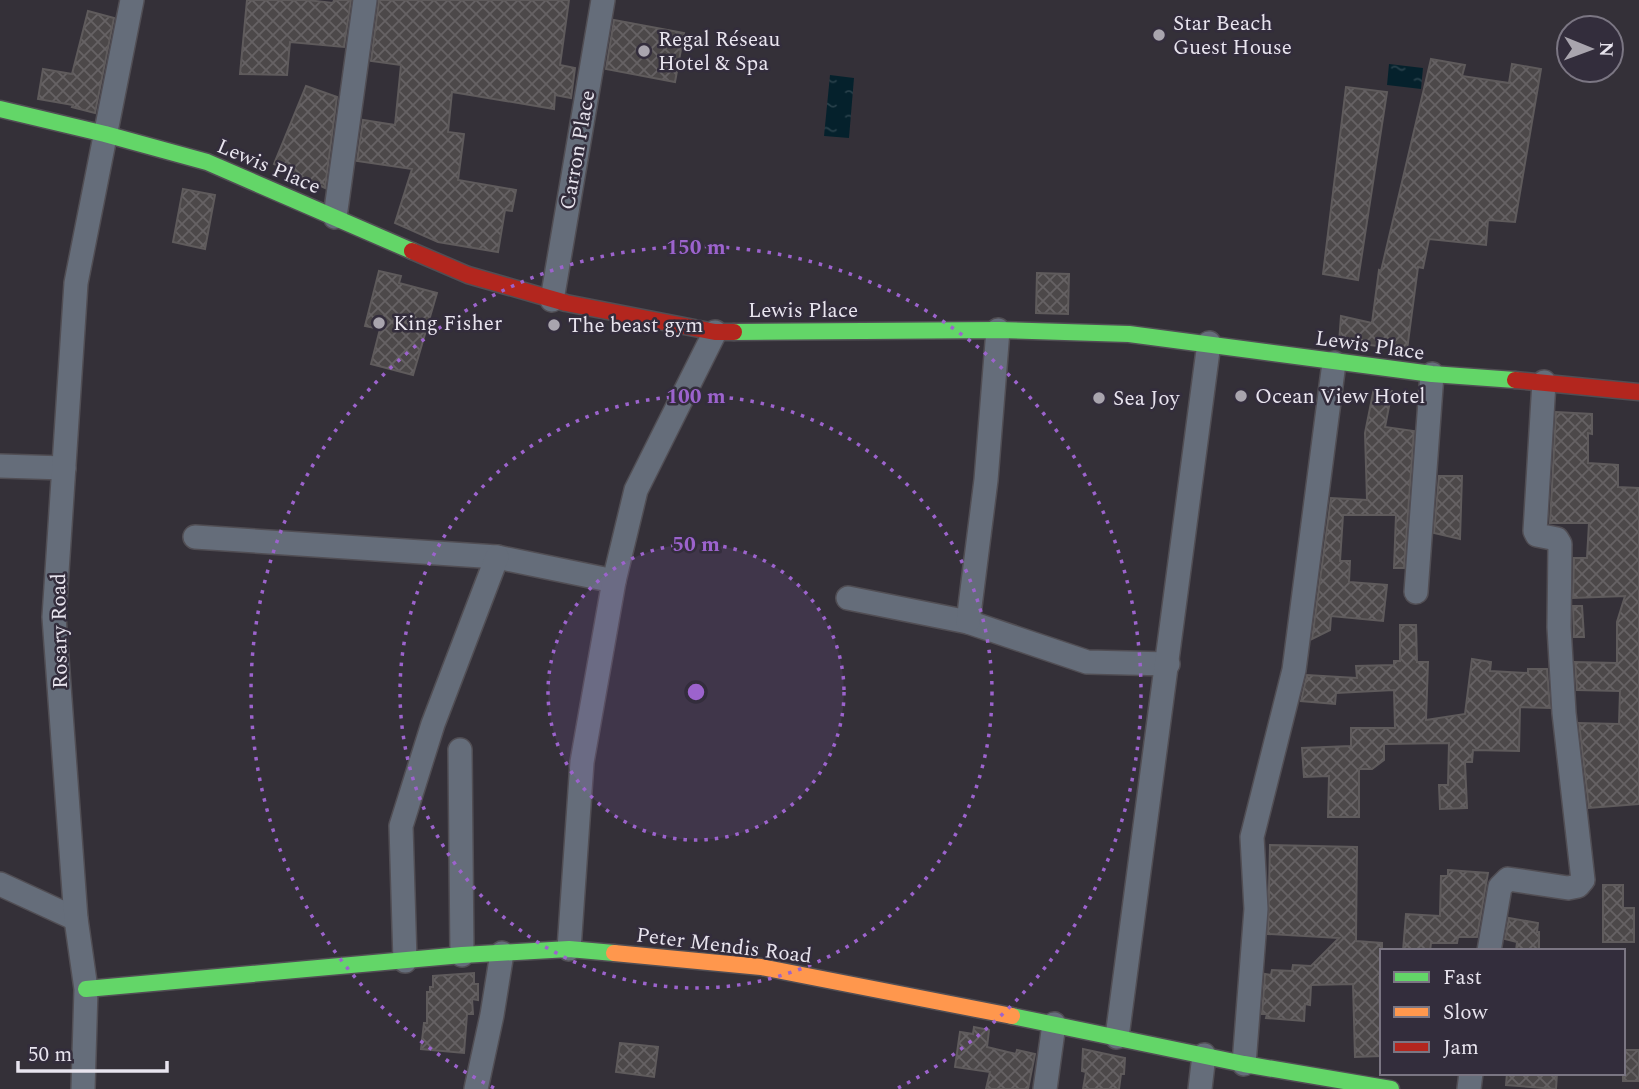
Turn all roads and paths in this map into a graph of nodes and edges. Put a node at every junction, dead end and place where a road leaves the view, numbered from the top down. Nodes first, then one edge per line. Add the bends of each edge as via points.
1 (132, 0) edge
2 (365, 0) edge
3 (603, 0) edge
4 (0, 109) edge
5 (105, 134) junction
6 (335, 217) junction
7 (552, 300) junction
8 (998, 330) junction
9 (715, 332) junction
10 (1209, 343) junction
11 (1334, 363) junction
12 (1432, 374) junction
13 (1544, 382) junction
14 (1639, 392) edge
15 (0, 466) edge
16 (64, 468) junction
17 (195, 537) dead end
18 (497, 556) junction
19 (614, 581) junction
20 (1416, 592) dead end
21 (848, 598) dead end
22 (968, 622) junction
23 (1168, 664) junction
24 (460, 750) dead end
25 (0, 884) edge
26 (76, 919) junction
27 (569, 949) junction
28 (1489, 949) edge
29 (502, 953) junction
30 (462, 955) junction
31 (405, 961) junction
32 (86, 989) junction
33 (1054, 1024) junction
34 (1117, 1037) junction
35 (1204, 1055) junction
36 (1244, 1064) junction
37 (1287, 1080) edge
38 (83, 1089) edge
39 (476, 1089) edge
40 (1045, 1089) edge
41 (1200, 1089) edge
42 (1389, 1089) edge

1 - 5 street, Rosary Road
2 - 6 street
3 - 7 street, Carron Place
4 - 5 street, Lewis Place
5 - 6 street, Lewis Place via 207,162
5 - 16 street, Rosary Road via 76,283
6 - 7 street, Lewis Place via 468,275
7 - 9 street, Lewis Place
8 - 9 street, Lewis Place
8 - 10 street, Lewis Place via 1129,334
8 - 22 street
9 - 19 street via 636,490
10 - 11 street, Lewis Place
10 - 23 street
11 - 12 street, Lewis Place
11 - 36 street via 1294,670 1252,837 1256,909
12 - 13 street, Lewis Place
12 - 20 street
13 - 14 street, Lewis Place
13 - 28 street via 1535,531 1560,544 1563,701 1583,880 1568,888 1508,879 1500,887
15 - 16 street
16 - 26 street, Rosary Road via 54,617
17 - 18 street
18 - 19 street
18 - 31 street via 433,724 401,826
19 - 27 street via 582,762
21 - 22 street
22 - 23 street via 1087,662
23 - 34 street
24 - 30 street
25 - 26 street
26 - 32 street, Rosary Road
27 - 29 street, Peter Mendis Road
27 - 33 street, Peter Mendis Road via 761,967
29 - 30 street, Peter Mendis Road
29 - 39 street
30 - 31 street, Peter Mendis Road
31 - 32 street, Peter Mendis Road
32 - 38 street, Rosary Road
33 - 34 street, Peter Mendis Road
33 - 40 street
34 - 35 street, Peter Mendis Road
35 - 36 street, Peter Mendis Road
35 - 41 street
36 - 37 street, Peter Mendis Road
37 - 42 street, Peter Mendis Road

